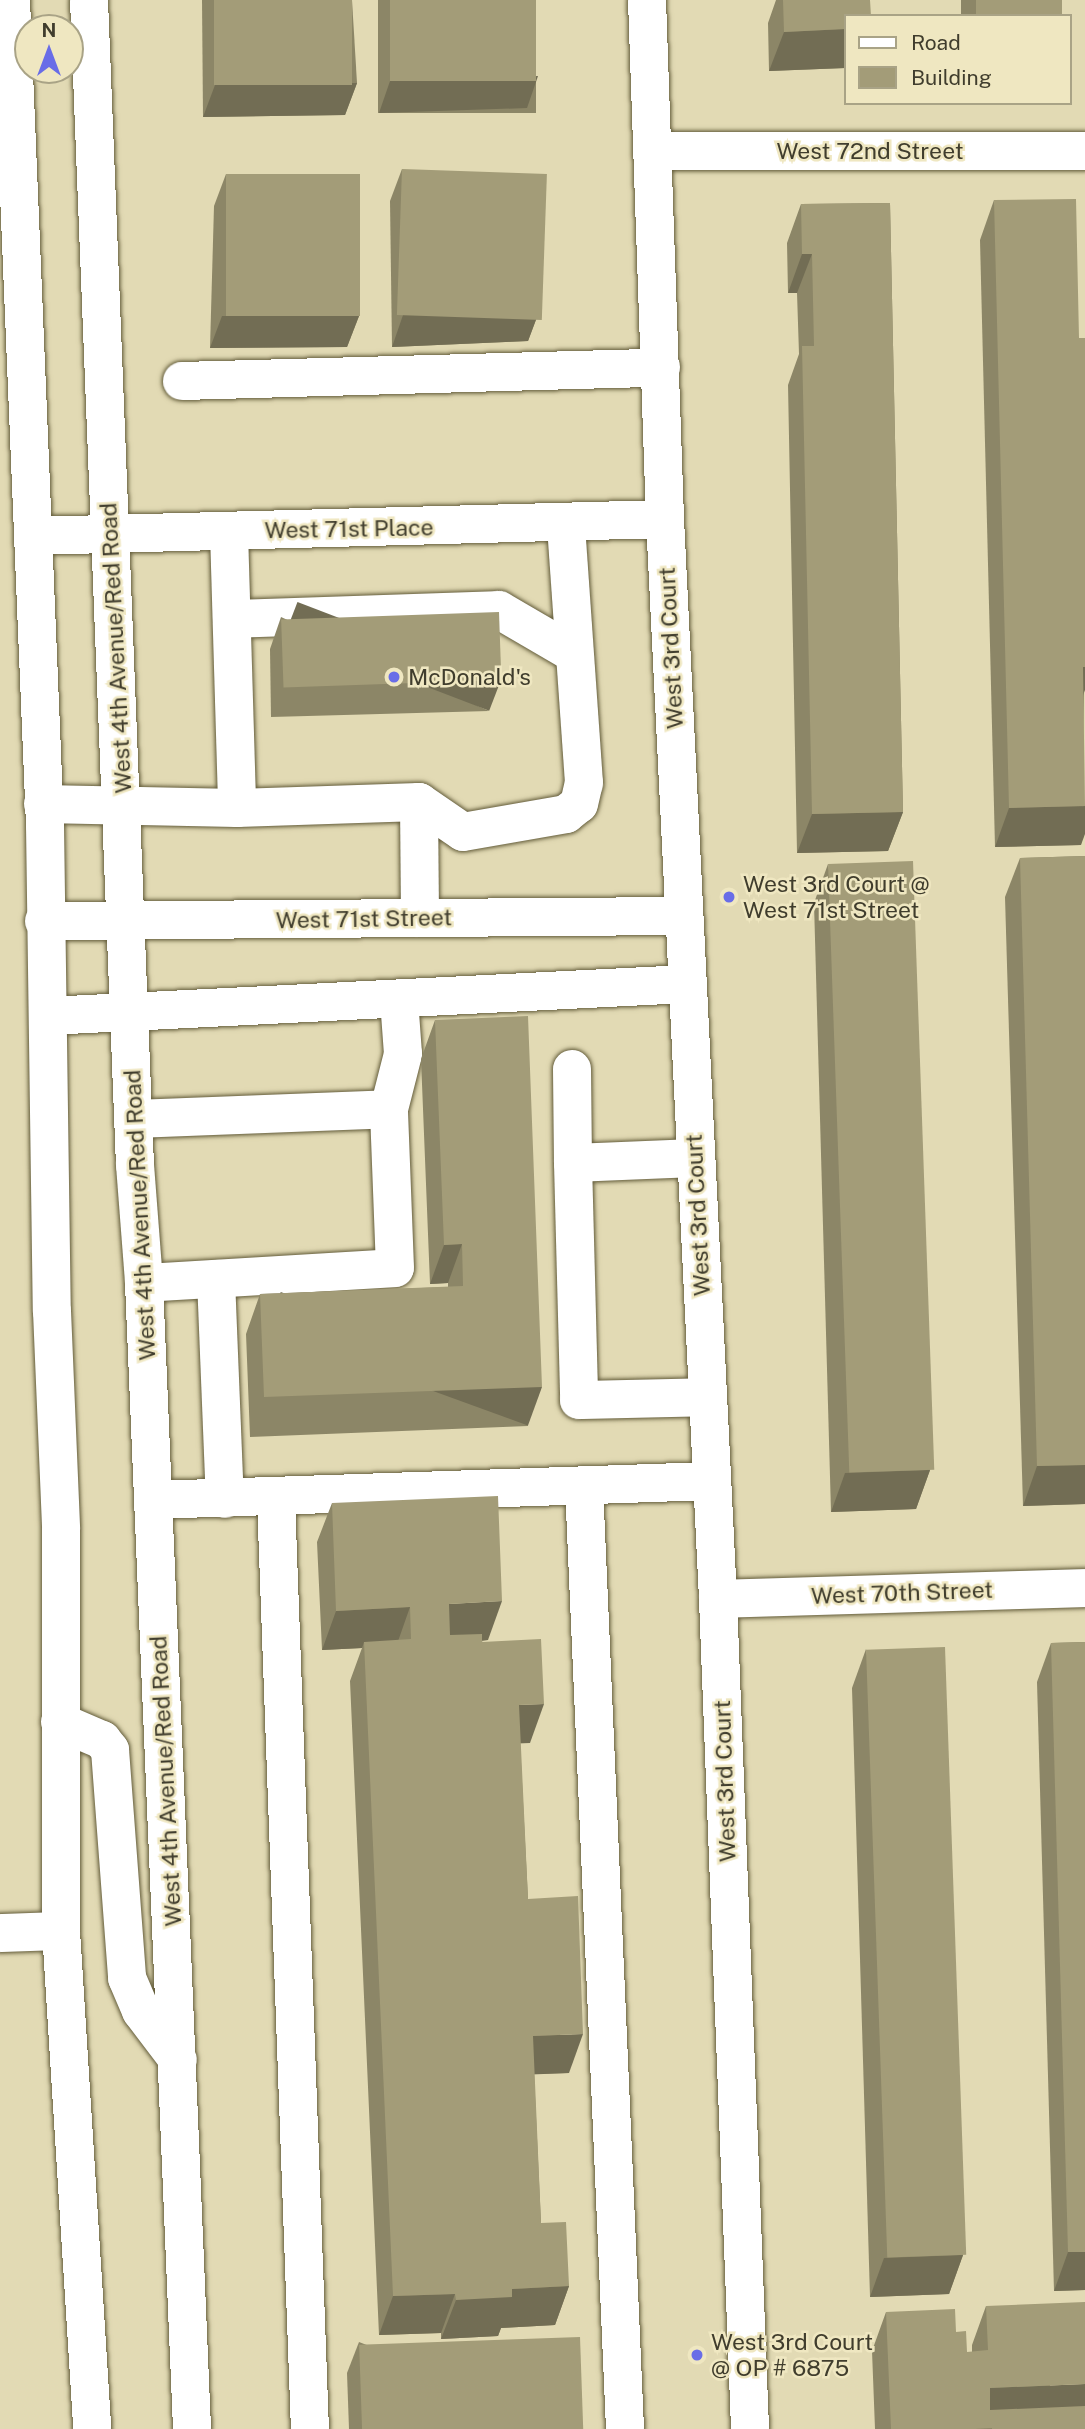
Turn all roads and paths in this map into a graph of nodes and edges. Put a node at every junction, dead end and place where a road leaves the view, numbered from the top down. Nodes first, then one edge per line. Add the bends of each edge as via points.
1 (11, 0) edge
2 (89, 0) edge
3 (647, 0) edge
4 (654, 150) junction
5 (1085, 150) edge
6 (661, 368) junction
7 (182, 381) dead end
8 (665, 519) junction
9 (566, 523) junction
10 (229, 532) junction
11 (111, 534) junction
12 (33, 536) junction
13 (232, 619) junction
14 (573, 653) junction
15 (419, 802) junction
16 (43, 804) junction
17 (123, 806) junction
18 (237, 808) junction
19 (683, 916) junction
20 (420, 918) junction
21 (44, 921) junction
22 (128, 921) junction
23 (686, 984) junction
24 (399, 1000) junction
25 (131, 1014) junction
26 (48, 1016) junction
27 (572, 1069) dead end
28 (389, 1109) junction
29 (134, 1119) junction
30 (695, 1158) junction
31 (573, 1163) junction
32 (216, 1279) junction
33 (144, 1283) junction
34 (708, 1397) junction
35 (712, 1481) junction
36 (584, 1486) junction
37 (225, 1499) junction
38 (276, 1499) junction
39 (153, 1500) junction
40 (1085, 1588) edge
41 (718, 1598) junction
42 (60, 1722) junction
43 (61, 1931) junction
44 (0, 1933) edge
45 (178, 2060) junction
46 (92, 2429) edge
47 (192, 2429) edge
48 (310, 2429) edge
49 (625, 2429) edge
50 (750, 2429) edge

1 - 12 main road
2 - 11 main road, West 4th Avenue/Red Road
3 - 4 main road, West 3rd Court
4 - 5 main road, West 72nd Street
4 - 6 main road, West 3rd Court
6 - 7 main road
6 - 8 main road, West 3rd Court
8 - 9 main road, West 71st Place
8 - 19 main road, West 3rd Court
9 - 10 main road, West 71st Place
9 - 14 main road
10 - 11 main road, West 71st Place
10 - 13 main road
11 - 12 main road, West 71st Place
11 - 17 main road, West 4th Avenue/Red Road
12 - 16 main road
13 - 14 main road via 499,610
13 - 18 main road
14 - 15 main road via 584,783 579,804 566,814 463,832
15 - 18 main road
15 - 20 main road
16 - 17 main road
16 - 21 main road
17 - 18 main road
17 - 22 main road, West 4th Avenue/Red Road
19 - 20 main road, West 71st Street
19 - 23 main road, West 3rd Court
20 - 22 main road, West 71st Street
21 - 22 main road, West 71st Street
21 - 26 main road
22 - 25 main road, West 4th Avenue/Red Road
23 - 24 main road
23 - 30 main road, West 3rd Court
24 - 25 main road
24 - 28 main road via 403,1054
25 - 26 main road
25 - 29 main road, West 4th Avenue/Red Road
26 - 42 main road via 61,1529
27 - 31 main road
28 - 29 main road
28 - 32 main road via 395,1268
29 - 33 main road, West 4th Avenue/Red Road
30 - 31 main road
30 - 34 main road, West 3rd Court
31 - 34 main road via 579,1400
32 - 33 main road
32 - 37 main road
33 - 39 main road, West 4th Avenue/Red Road
34 - 35 main road, West 3rd Court
35 - 36 main road
35 - 41 main road, West 3rd Court
36 - 38 main road
36 - 49 main road
37 - 38 main road
37 - 39 main road
38 - 48 main road
39 - 45 main road, West 4th Avenue/Red Road
40 - 41 main road, West 70th Street
41 - 50 main road, West 3rd Court
42 - 43 main road
42 - 45 main road via 102,1740 110,1750 127,1978 141,2011
43 - 44 main road
43 - 46 main road
45 - 47 main road, West 4th Avenue/Red Road

